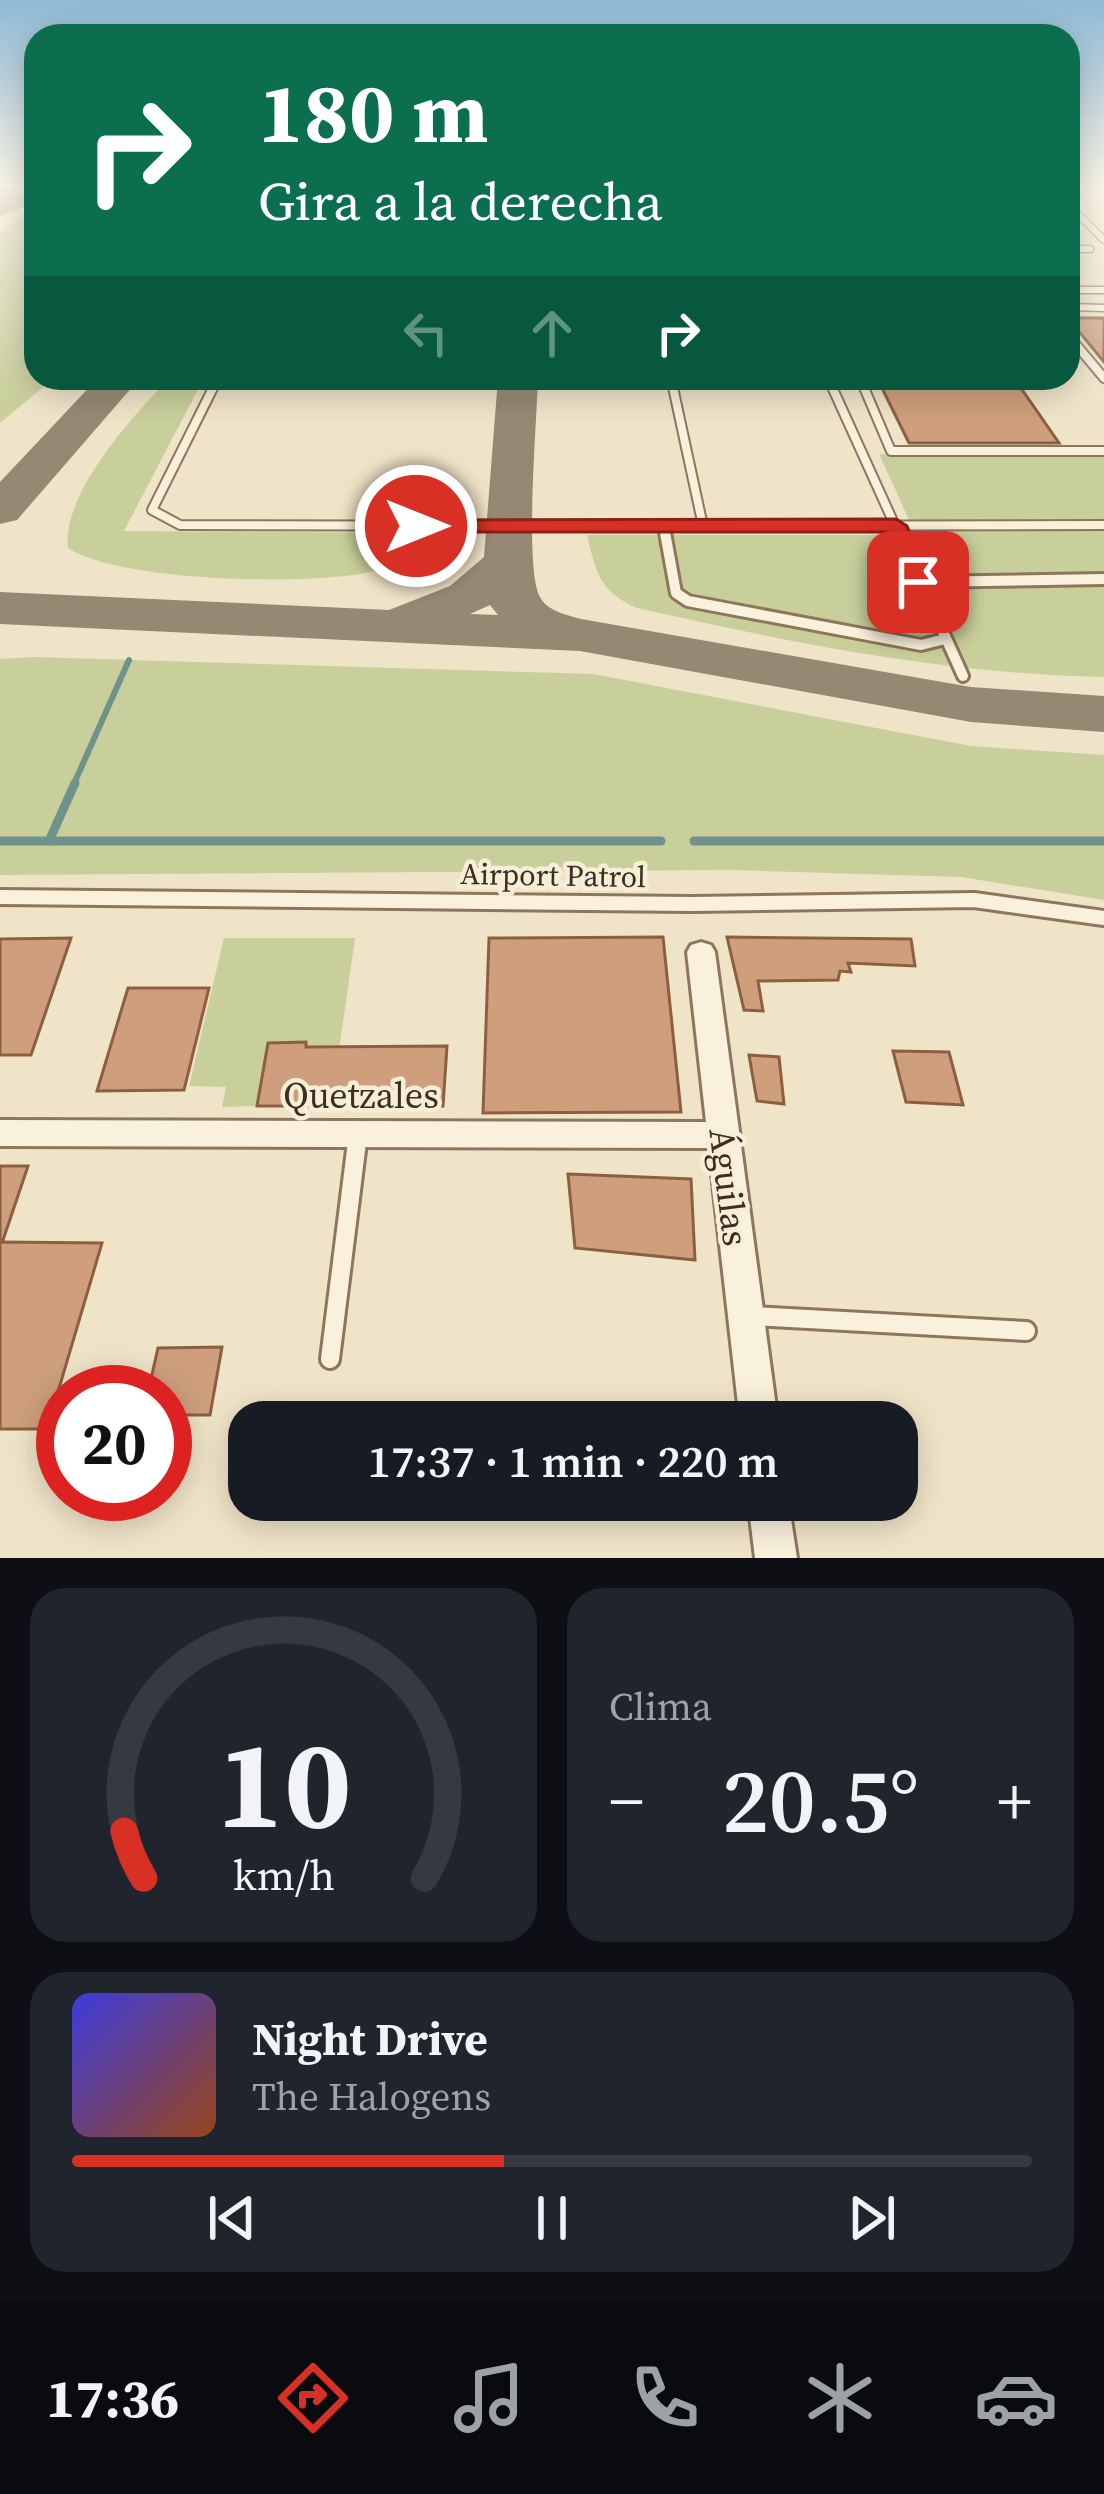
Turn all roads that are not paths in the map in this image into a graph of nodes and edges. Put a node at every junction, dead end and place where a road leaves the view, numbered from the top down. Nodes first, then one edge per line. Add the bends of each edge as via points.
1 (1080, 349) edge
2 (1104, 378) edge
3 (212, 390) edge
4 (674, 390) edge
5 (834, 390) edge
6 (865, 390) edge
7 (1104, 451) edge
8 (1104, 525) edge
9 (664, 526) junction
10 (703, 526) junction
11 (896, 526) junction
12 (1104, 579) edge
13 (918, 582) junction
14 (945, 639) junction
15 (963, 676) dead end
16 (0, 897) edge
17 (1104, 918) edge
18 (700, 952) dead end
19 (0, 1133) edge
20 (358, 1134) junction
21 (722, 1135) junction
22 (745, 1316) junction
23 (1026, 1331) dead end
24 (330, 1359) dead end
25 (756, 1401) edge
26 (772, 1521) edge
27 (776, 1558) edge

1 - 2 lane
3 - 9 lane via 152,510 180,525
4 - 10 lane
5 - 11 lane
6 - 7 lane via 891,452
8 - 11 lane
9 - 10 lane
9 - 14 lane via 676,592 688,601 921,644
10 - 11 lane
11 - 13 lane
12 - 13 lane
13 - 14 lane
14 - 15 lane
16 - 17 lane, Airport Patrol via 974,900
18 - 21 street, Águilas
19 - 20 street, Quetzales
20 - 21 street, Quetzales
20 - 24 lane
21 - 22 street, Águilas
22 - 23 lane
22 - 25 street, Águilas
26 - 27 street

